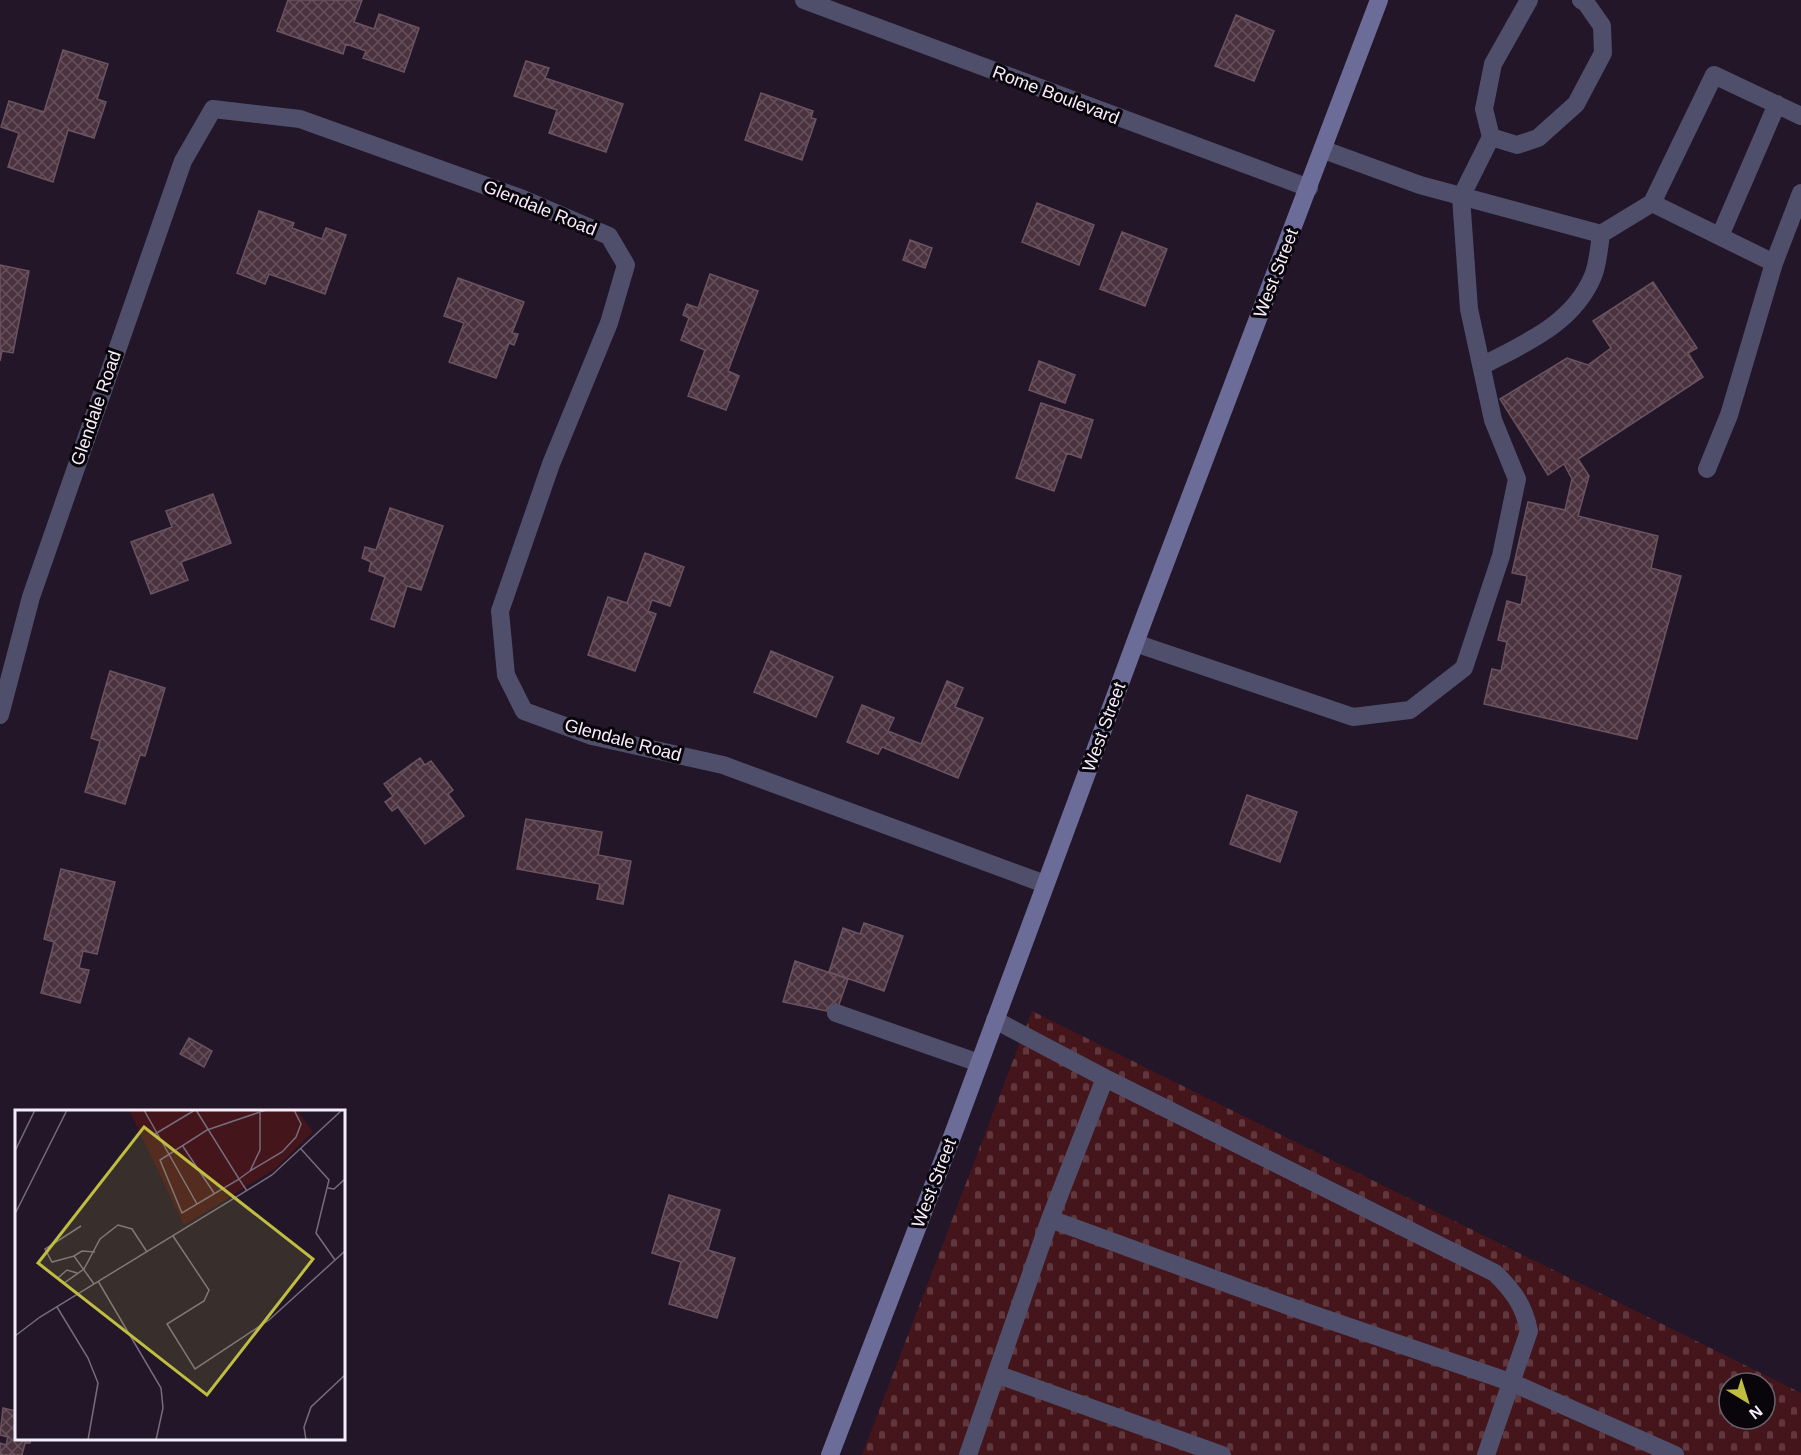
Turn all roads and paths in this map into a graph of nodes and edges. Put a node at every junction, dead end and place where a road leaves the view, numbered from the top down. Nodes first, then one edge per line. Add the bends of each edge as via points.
1 (804, 0) edge
2 (1380, 0) edge
3 (1529, 0) edge
4 (1581, 0) edge
5 (1777, 104) junction
6 (1801, 116) edge
7 (1491, 137) junction
8 (1324, 150) junction
9 (1309, 188) junction
10 (1801, 193) edge
11 (1461, 197) junction
12 (1652, 203) junction
13 (1601, 234) junction
14 (1720, 236) junction
15 (1774, 263) junction
16 (1482, 366) junction
17 (1707, 469) dead end
18 (1135, 643) junction
19 (0, 715) edge
20 (1045, 884) junction
21 (836, 1013) dead end
22 (995, 1020) junction
23 (979, 1063) junction
24 (1105, 1078) junction
25 (1050, 1219) junction
26 (996, 1374) junction
27 (1513, 1383) junction
28 (830, 1455) edge
29 (968, 1455) edge
30 (1222, 1455) edge
31 (1486, 1455) edge
32 (1675, 1455) edge

1 - 9 street, Rome Boulevard
2 - 8 main road, West Street
3 - 7 street via 1493,64 1484,109
4 - 7 street via 1602,26 1603,53 1576,104 1538,138 1517,145
5 - 6 street
5 - 12 street via 1714,75
5 - 14 street
7 - 11 street
8 - 9 main road, West Street
8 - 11 street
9 - 18 main road, West Street
10 - 15 street
11 - 13 street
11 - 16 street via 1469,309
12 - 13 street
12 - 14 street
13 - 16 street via 1593,276 1575,306 1549,330
14 - 15 street
15 - 17 street via 1730,415
16 - 18 street via 1493,420 1517,478 1501,556 1464,668 1410,710 1353,717
18 - 20 main road, West Street
19 - 20 street, Glendale Road via 31,597 183,161 213,109 300,119 524,199 609,236 626,265 609,323 551,464 500,611 506,675 524,711 592,735 723,765
20 - 22 main road, West Street
21 - 23 street
22 - 23 main road, West Street
22 - 24 street
23 - 28 main road, West Street
24 - 25 street
24 - 27 street via 1495,1273 1515,1294 1529,1331
25 - 26 street
25 - 27 street
26 - 29 street
26 - 30 street
27 - 31 street
27 - 32 street

